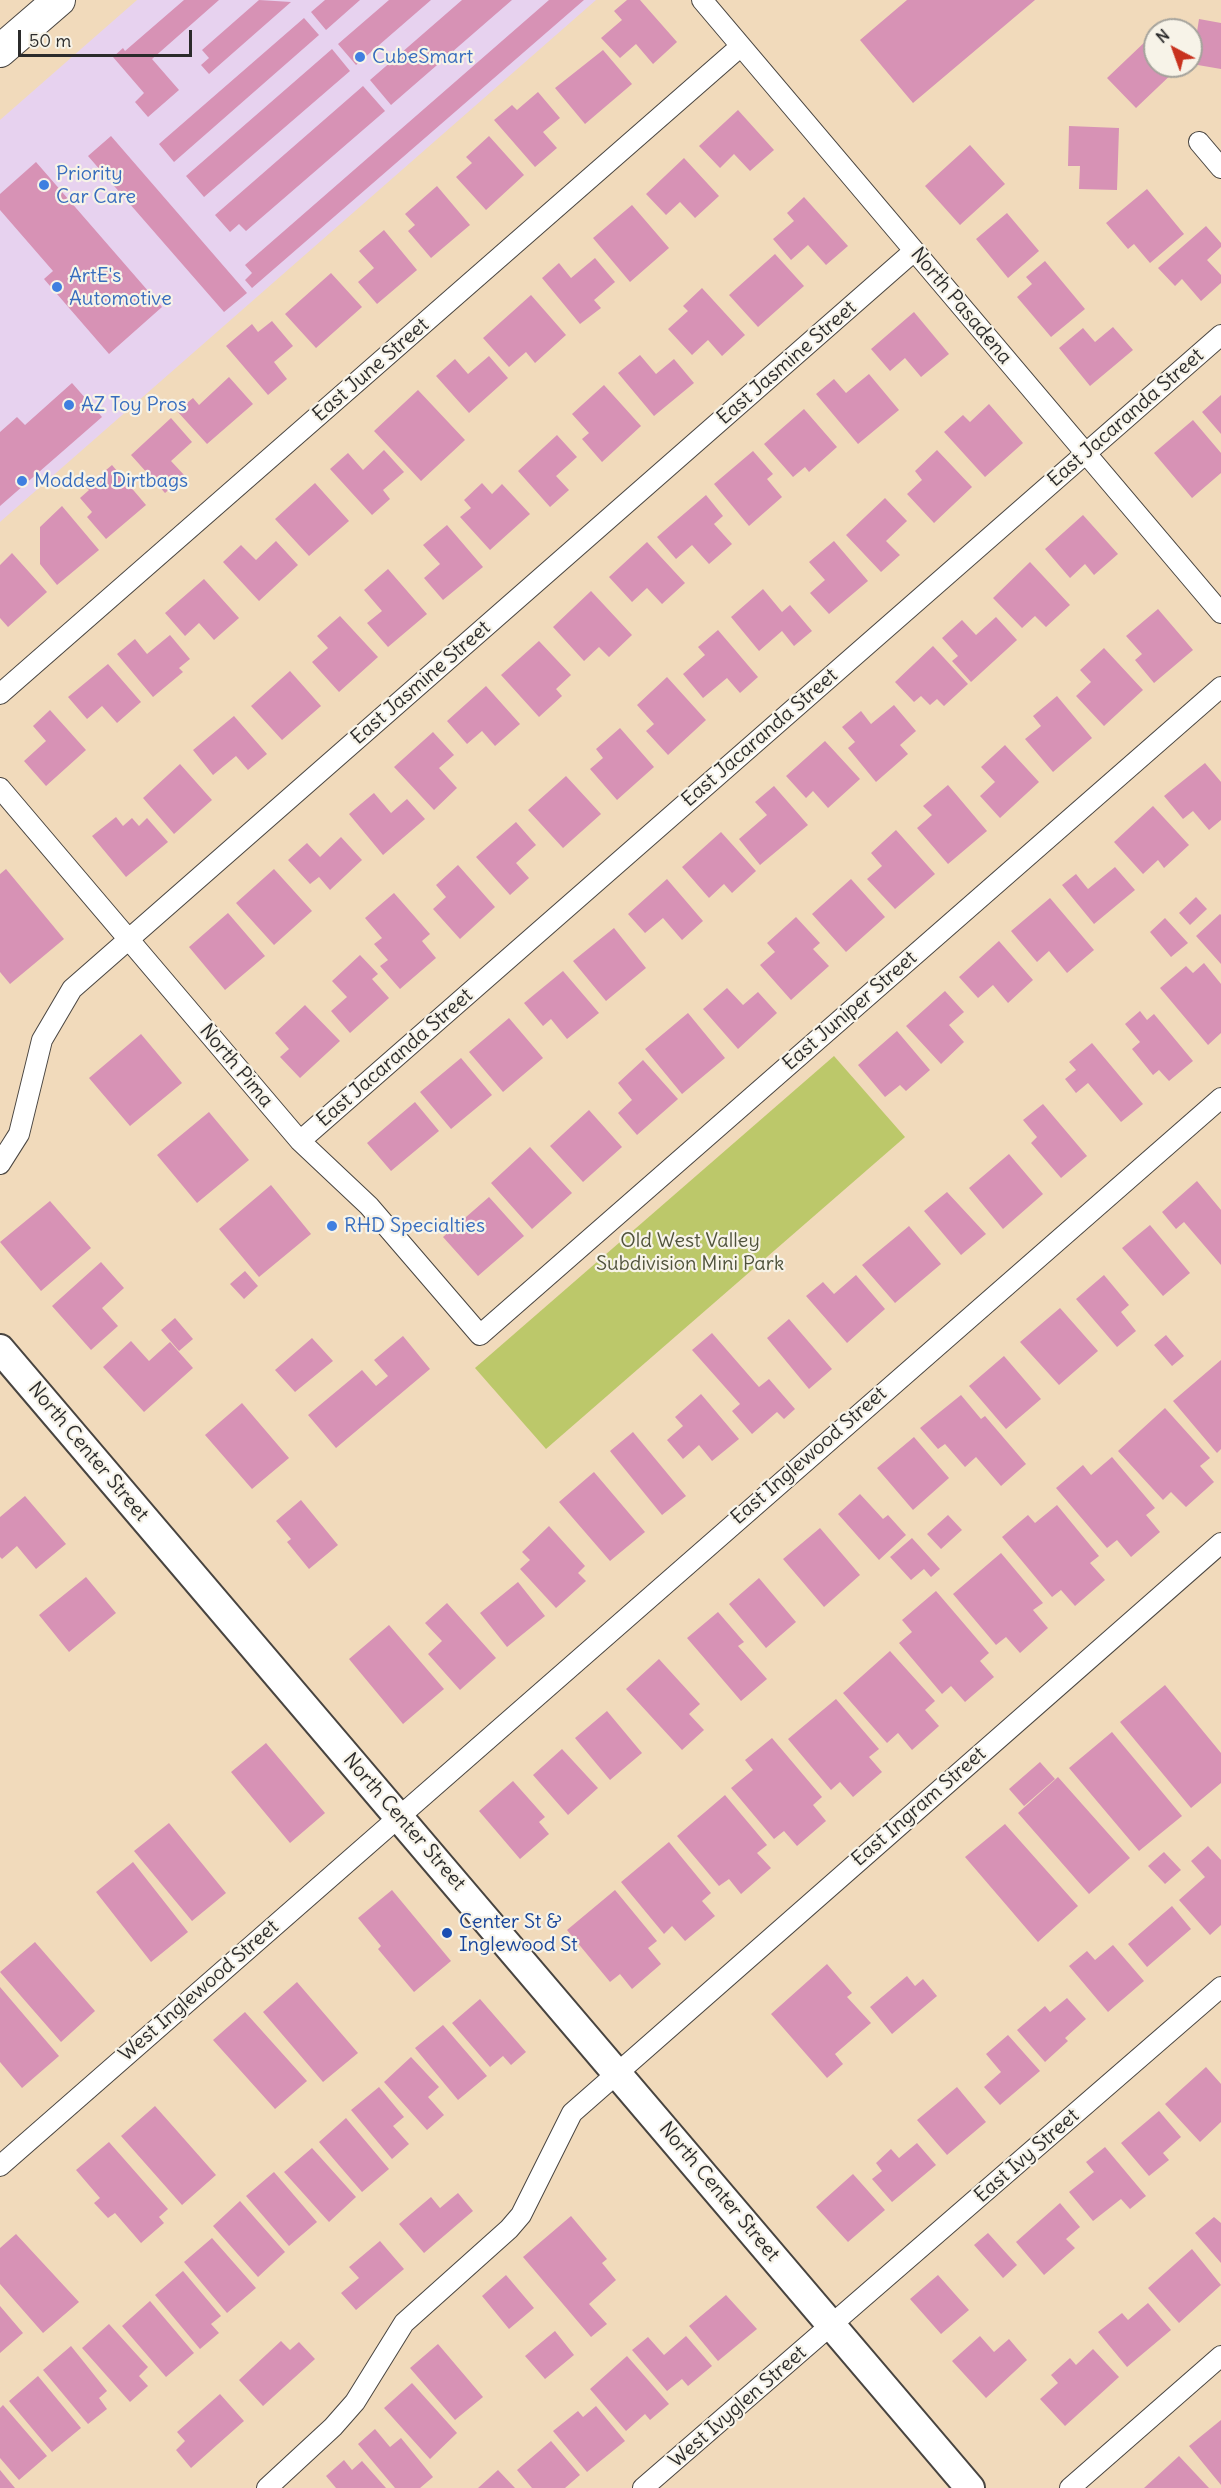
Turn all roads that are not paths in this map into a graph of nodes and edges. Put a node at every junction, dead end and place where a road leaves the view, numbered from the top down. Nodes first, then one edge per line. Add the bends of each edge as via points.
1 (59, 0) edge
2 (702, 0) edge
3 (741, 46) junction
4 (0, 51) edge
5 (1199, 142) dead end
6 (1221, 168) edge
7 (915, 251) junction
8 (1221, 335) edge
9 (1086, 453) junction
10 (1221, 613) edge
11 (1221, 687) edge
12 (0, 694) edge
13 (0, 788) edge
14 (128, 939) junction
15 (1221, 1098) edge
16 (300, 1141) junction
17 (0, 1164) edge
18 (480, 1335) joint
19 (0, 1348) edge
20 (1221, 1543) edge
21 (398, 1815) junction
22 (1221, 1987) edge
23 (617, 2072) junction
24 (0, 2166) edge
25 (832, 2325) junction
26 (1221, 2356) edge
27 (267, 2488) edge
28 (643, 2488) edge
29 (970, 2488) edge
30 (1070, 2488) edge

1 - 4 main road
2 - 3 street, North Pasadena
3 - 7 street, North Pasadena
3 - 12 street, East June Street
5 - 6 street
7 - 9 street, North Pasadena
7 - 14 street, East Jasmine Street
8 - 9 street, East Jacaranda Street
9 - 10 street, North Pasadena
9 - 16 street, East Jacaranda Street
11 - 18 street, East Juniper Street
13 - 14 street, North Pima
14 - 16 street, North Pima
14 - 17 street, East Jasmine Street via 72,989 42,1040 19,1134
15 - 21 street, East Inglewood Street
16 - 18 street, North Pima via 369,1206
19 - 21 street, North Center Street
20 - 23 street, East Ingram Street
21 - 23 street, North Center Street
21 - 24 street, West Inglewood Street
22 - 25 street, East Ivy Street
23 - 25 street, North Center Street
23 - 27 street, East Ingram Street via 572,2113 521,2215 404,2323 355,2402
25 - 28 street, West Ivyglen Street
25 - 29 street, North Center Street
26 - 30 street

